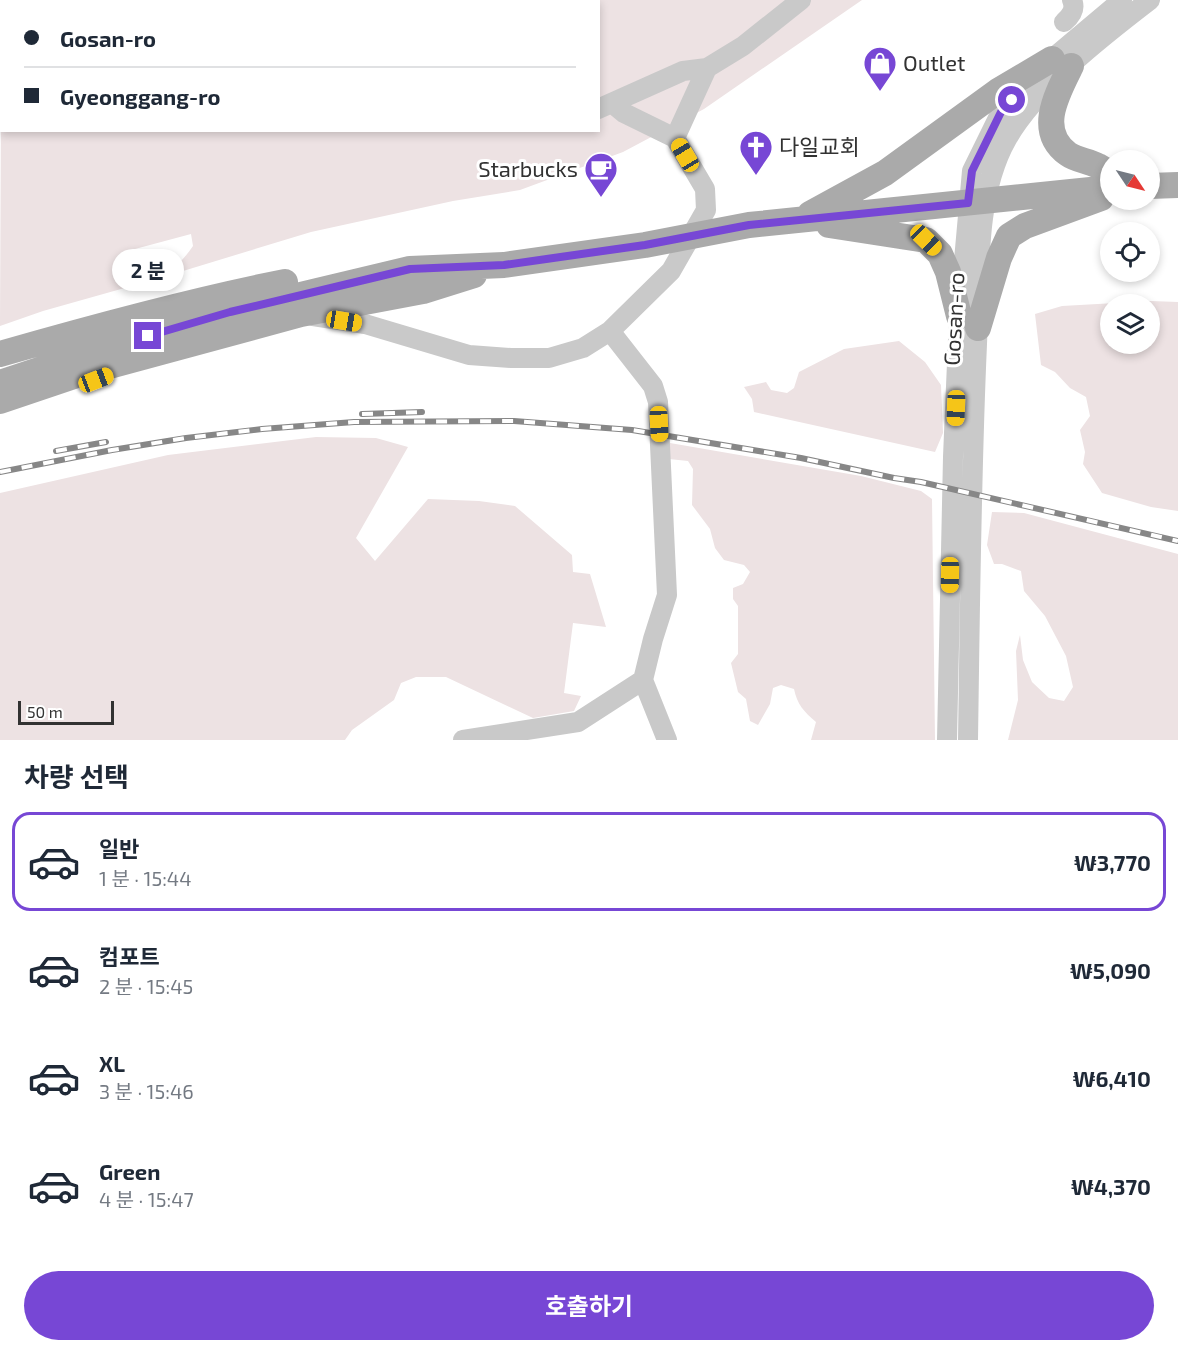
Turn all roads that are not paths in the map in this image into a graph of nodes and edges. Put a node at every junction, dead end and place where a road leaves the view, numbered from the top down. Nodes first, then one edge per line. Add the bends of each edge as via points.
1 (801, 0) edge
2 (1072, 0) edge
3 (1150, 0) edge
4 (1112, 2) edge
5 (1064, 22) dead end
6 (1061, 63) junction
7 (707, 68) junction
8 (605, 106) edge
9 (675, 138) junction
10 (1100, 166) edge
11 (1178, 185) edge
12 (1160, 186) edge
13 (1100, 189) edge
14 (1100, 198) edge
15 (978, 201) junction
16 (799, 220) junction
17 (691, 236) junction
18 (504, 265) junction
19 (410, 269) junction
20 (301, 314) junction
21 (968, 322) junction
22 (610, 331) junction
23 (0, 354) edge
24 (150, 356) junction
25 (0, 383) edge
26 (0, 401) edge
27 (0, 417) edge
28 (643, 680) junction
29 (463, 740) edge
30 (667, 740) edge
31 (947, 740) edge
32 (968, 740) edge

1 - 7 street via 743,46
2 - 5 street via 1071,16
3 - 6 street, Gosan-ro
4 - 6 street, Gosan-ro
6 - 10 main road via 1050,120 1053,139 1069,155
6 - 15 street, Gosan-ro via 1008,138
6 - 16 main road via 998,92 885,173
7 - 8 street via 683,71
7 - 9 street
8 - 9 street
9 - 17 street via 705,189 706,210
11 - 12 main road
13 - 15 main road
14 - 21 main road via 1025,226 1009,236
15 - 16 main road
15 - 21 street, Gosan-ro
16 - 17 main road
16 - 21 main road via 926,240 940,254
17 - 18 main road
17 - 22 street via 671,271
18 - 19 main road
18 - 20 main road via 423,291
19 - 23 main road via 336,272 231,293
19 - 25 main road via 230,312
20 - 22 street via 365,324 469,355 511,358 549,358 583,348
20 - 24 main road
21 - 31 street, Gosan-ro via 953,457
21 - 32 street, Gosan-ro via 973,433
22 - 28 street via 653,386 658,402 667,595
24 - 26 main road
24 - 27 main road
28 - 29 street via 578,722
28 - 30 street

